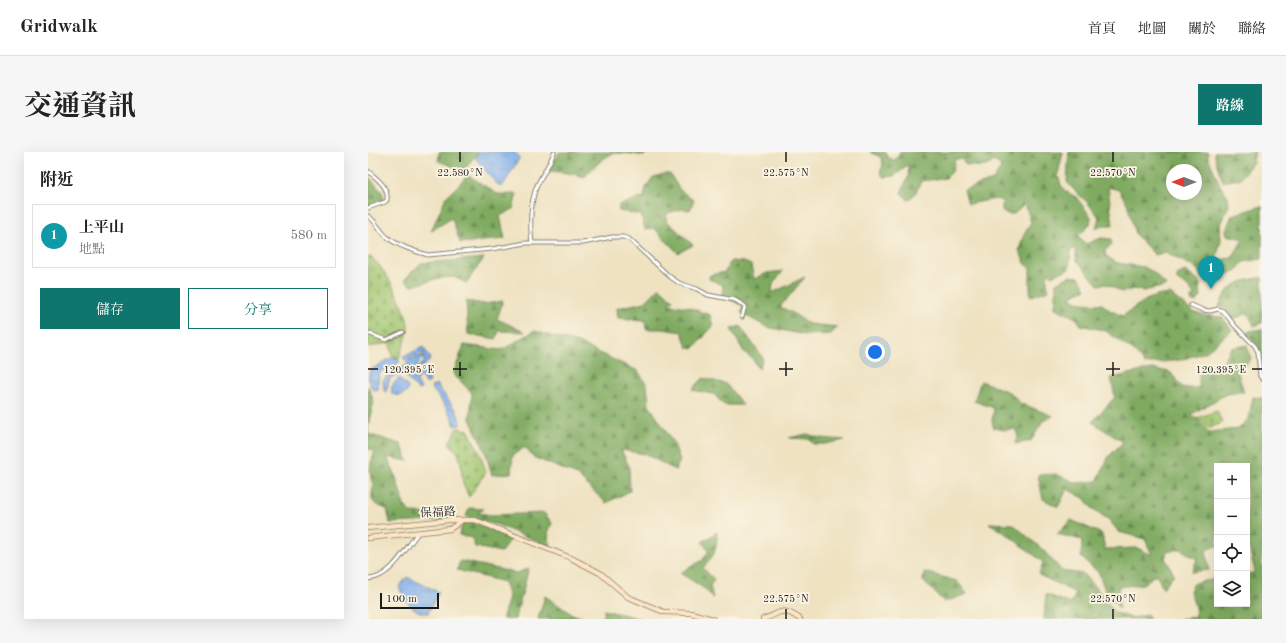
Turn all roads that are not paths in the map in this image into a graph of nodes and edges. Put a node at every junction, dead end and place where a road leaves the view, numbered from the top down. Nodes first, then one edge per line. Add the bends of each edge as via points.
1 (554, 152) edge
2 (368, 171) edge
3 (368, 208) edge
4 (368, 216) edge
5 (532, 244) junction
6 (1191, 305) dead end
7 (742, 318) dead end
8 (403, 332) dead end
9 (368, 333) edge
10 (1262, 379) edge
11 (462, 521) junction
12 (368, 528) edge
13 (418, 533) junction
14 (368, 538) edge
15 (368, 580) edge
16 (713, 619) edge
17 (763, 619) edge
18 (800, 619) edge

1 - 5 street via 536,189 531,211
2 - 3 street via 384,187 388,198 385,202
4 - 5 street via 387,237 428,254
5 - 7 street via 583,243 612,237 626,238 679,283 708,295 741,302 745,306
6 - 10 street via 1203,310 1223,311 1255,346
8 - 9 street via 386,340
11 - 12 street, 保福路
11 - 13 street, 保福路 via 450,529
11 - 16 street via 475,520 571,558 600,573 628,596 664,612 691,613
13 - 14 street, 保福路
13 - 15 street via 394,564 375,579
17 - 18 street via 786,611

